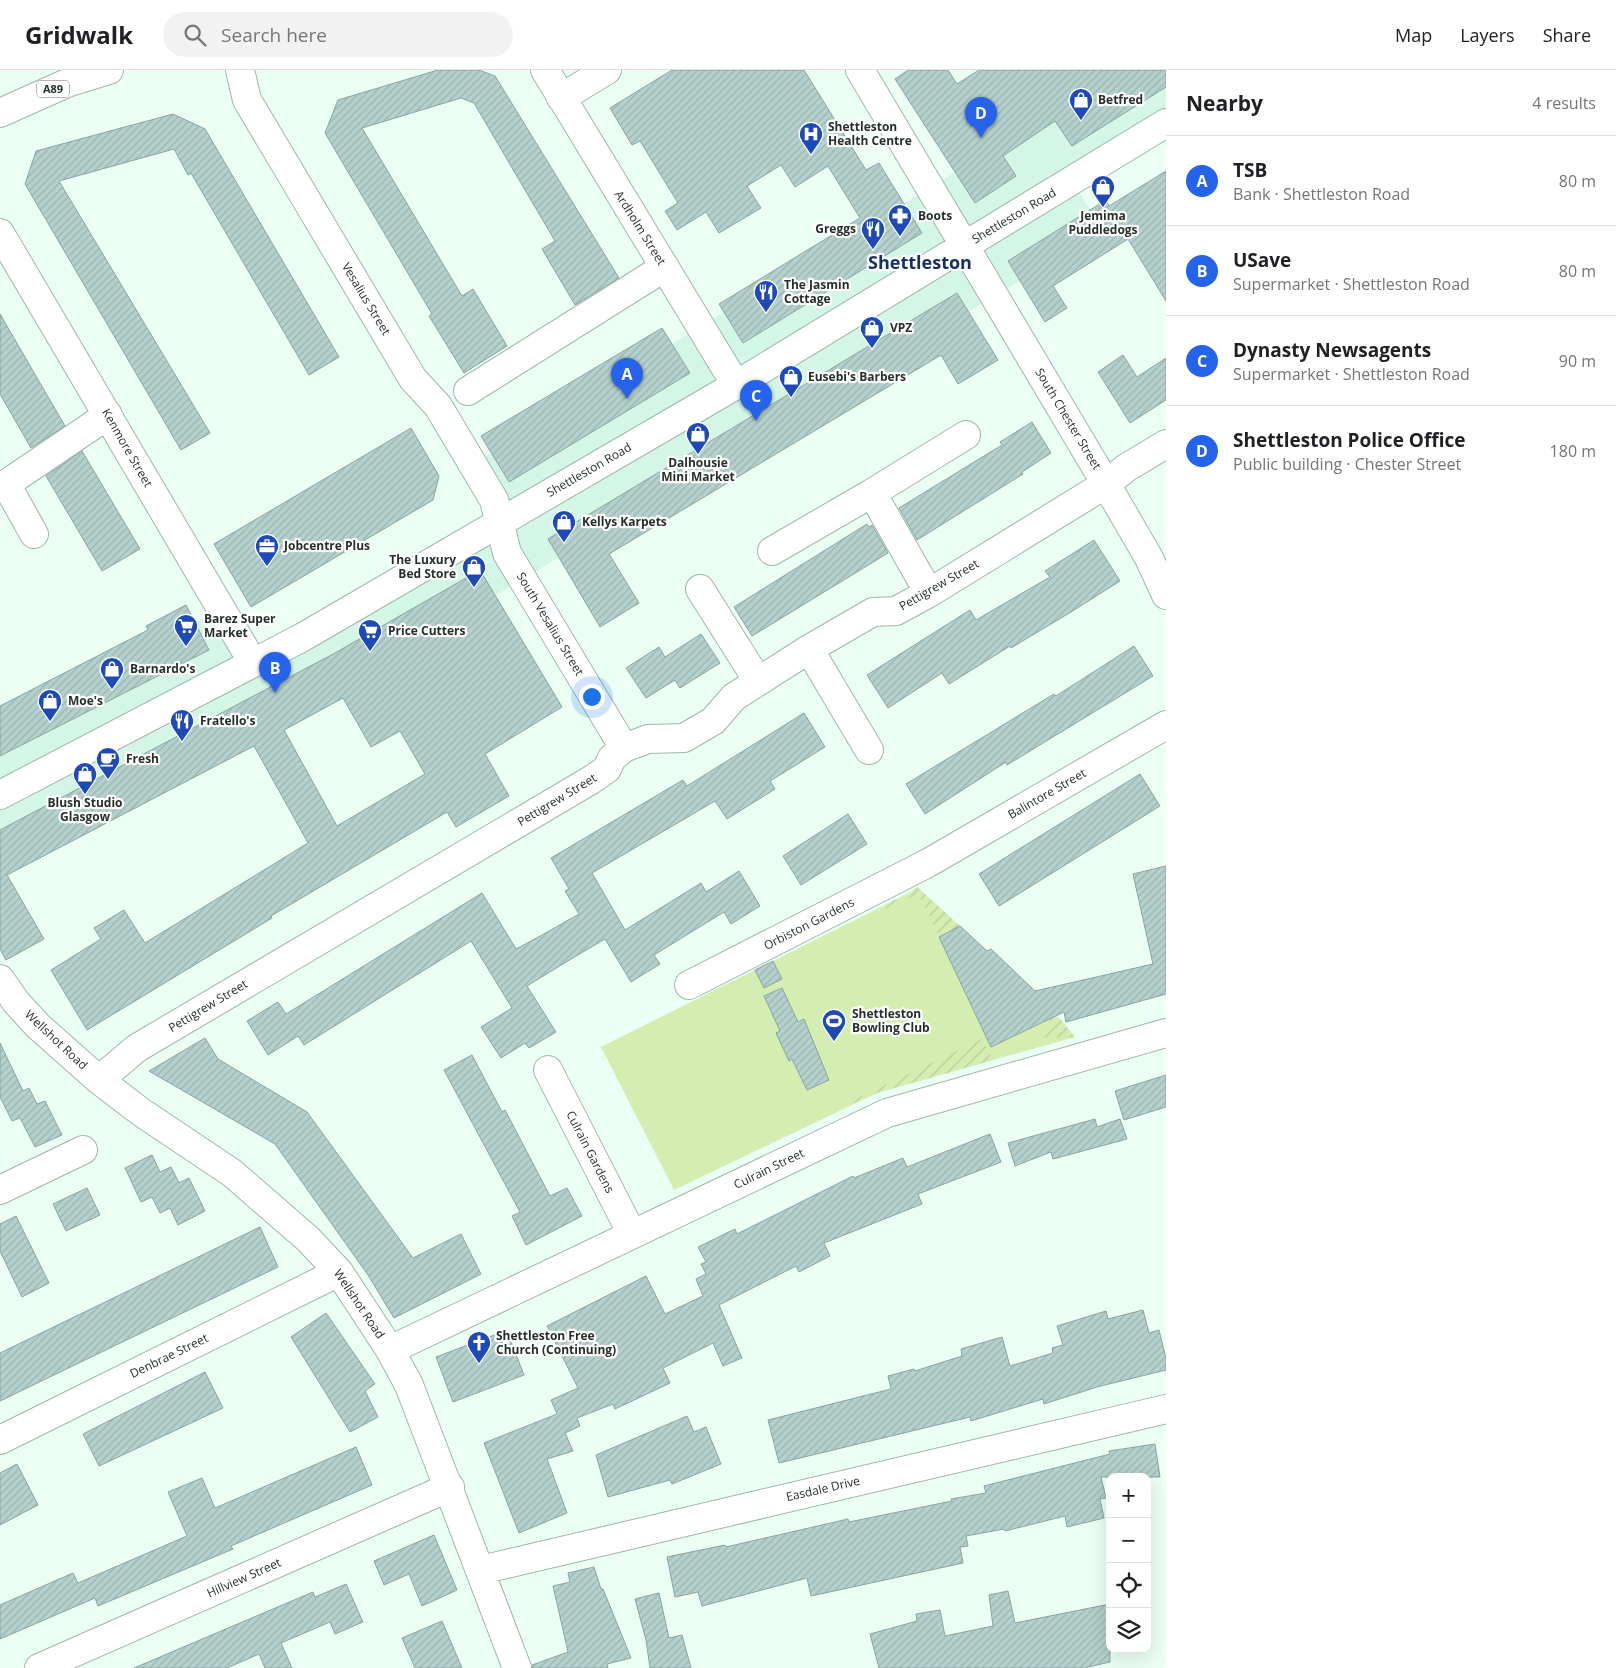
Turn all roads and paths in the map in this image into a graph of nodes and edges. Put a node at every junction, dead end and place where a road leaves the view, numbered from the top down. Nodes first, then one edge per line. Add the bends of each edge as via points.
1 (109, 70) edge
2 (240, 70) edge
3 (545, 70) edge
4 (607, 70) edge
5 (860, 70) edge
6 (65, 76) edge
7 (561, 98) junction
8 (0, 113) edge
9 (1166, 123) edge
10 (0, 233) edge
11 (964, 246) junction
12 (665, 267) junction
13 (736, 385) junction
14 (468, 391) dead end
15 (108, 415) junction
16 (966, 434) dead end
17 (1166, 444) edge
18 (3, 479) edge
19 (1106, 484) junction
20 (872, 493) junction
21 (499, 523) junction
22 (34, 534) dead end
23 (772, 551) dead end
24 (700, 589) dead end
25 (929, 593) junction
26 (1166, 595) edge
27 (809, 650) junction
28 (253, 663) junction
29 (758, 681) junction
30 (1166, 725) edge
31 (624, 748) junction
32 (869, 750) dead end
33 (0, 795) edge
34 (928, 863) joint
35 (0, 979) edge
36 (689, 985) dead end
37 (1166, 1033) edge
38 (548, 1070) dead end
39 (99, 1080) junction
40 (83, 1150) dead end
41 (1, 1189) edge
42 (632, 1234) junction
43 (338, 1272) junction
44 (390, 1350) junction
45 (1166, 1409) edge
46 (0, 1440) edge
47 (450, 1487) junction
48 (481, 1570) junction
49 (39, 1668) edge
50 (517, 1668) edge

1 - 6 street, A89
2 - 21 street, Vesalius Street via 247,100 413,379 438,406 494,500
3 - 7 street, Ardholm Street
4 - 7 street
5 - 11 street, South Chester Street
6 - 8 street, A89
7 - 12 street, Ardholm Street
9 - 11 street, Shettleston Road
10 - 15 street, Kenmore Street
11 - 13 street, Shettleston Road
11 - 19 street, South Chester Street
12 - 13 street, Ardholm Street
12 - 14 street
13 - 21 street, Shettleston Road
15 - 18 street
15 - 28 street, Kenmore Street
16 - 20 street
17 - 19 street, Pettigrew Street
18 - 22 street
19 - 25 street, Pettigrew Street
19 - 26 street, South Chester Street via 1149,558
20 - 23 street
20 - 25 street
21 - 28 street, Shettleston Road via 304,637
21 - 31 street, South Vesalius Street via 508,553
24 - 29 street
25 - 27 street, Pettigrew Street via 896,610 874,612
27 - 29 street, Pettigrew Street
27 - 32 street
28 - 33 street, Shettleston Road
29 - 31 street, Pettigrew Street via 734,697 713,721 684,738 648,739
30 - 34 street, Balintore Street
31 - 39 street, Pettigrew Street via 612,758 607,769 591,780 137,1048
34 - 36 street, Orbiston Gardens
35 - 39 street, Wellshot Road via 38,1026
37 - 42 street, Culrain Street via 887,1114
38 - 42 street, Culrain Gardens
39 - 43 street, Wellshot Road via 232,1173 308,1239
40 - 41 street
42 - 44 street, Culrain Street
43 - 44 street, Wellshot Road
43 - 46 street, Denbrae Street
44 - 47 street, Wellshot Road via 409,1385
45 - 48 street, Easdale Drive
47 - 48 street, Wellshot Road
47 - 49 street, Hillview Street
48 - 50 street, Wellshot Road

